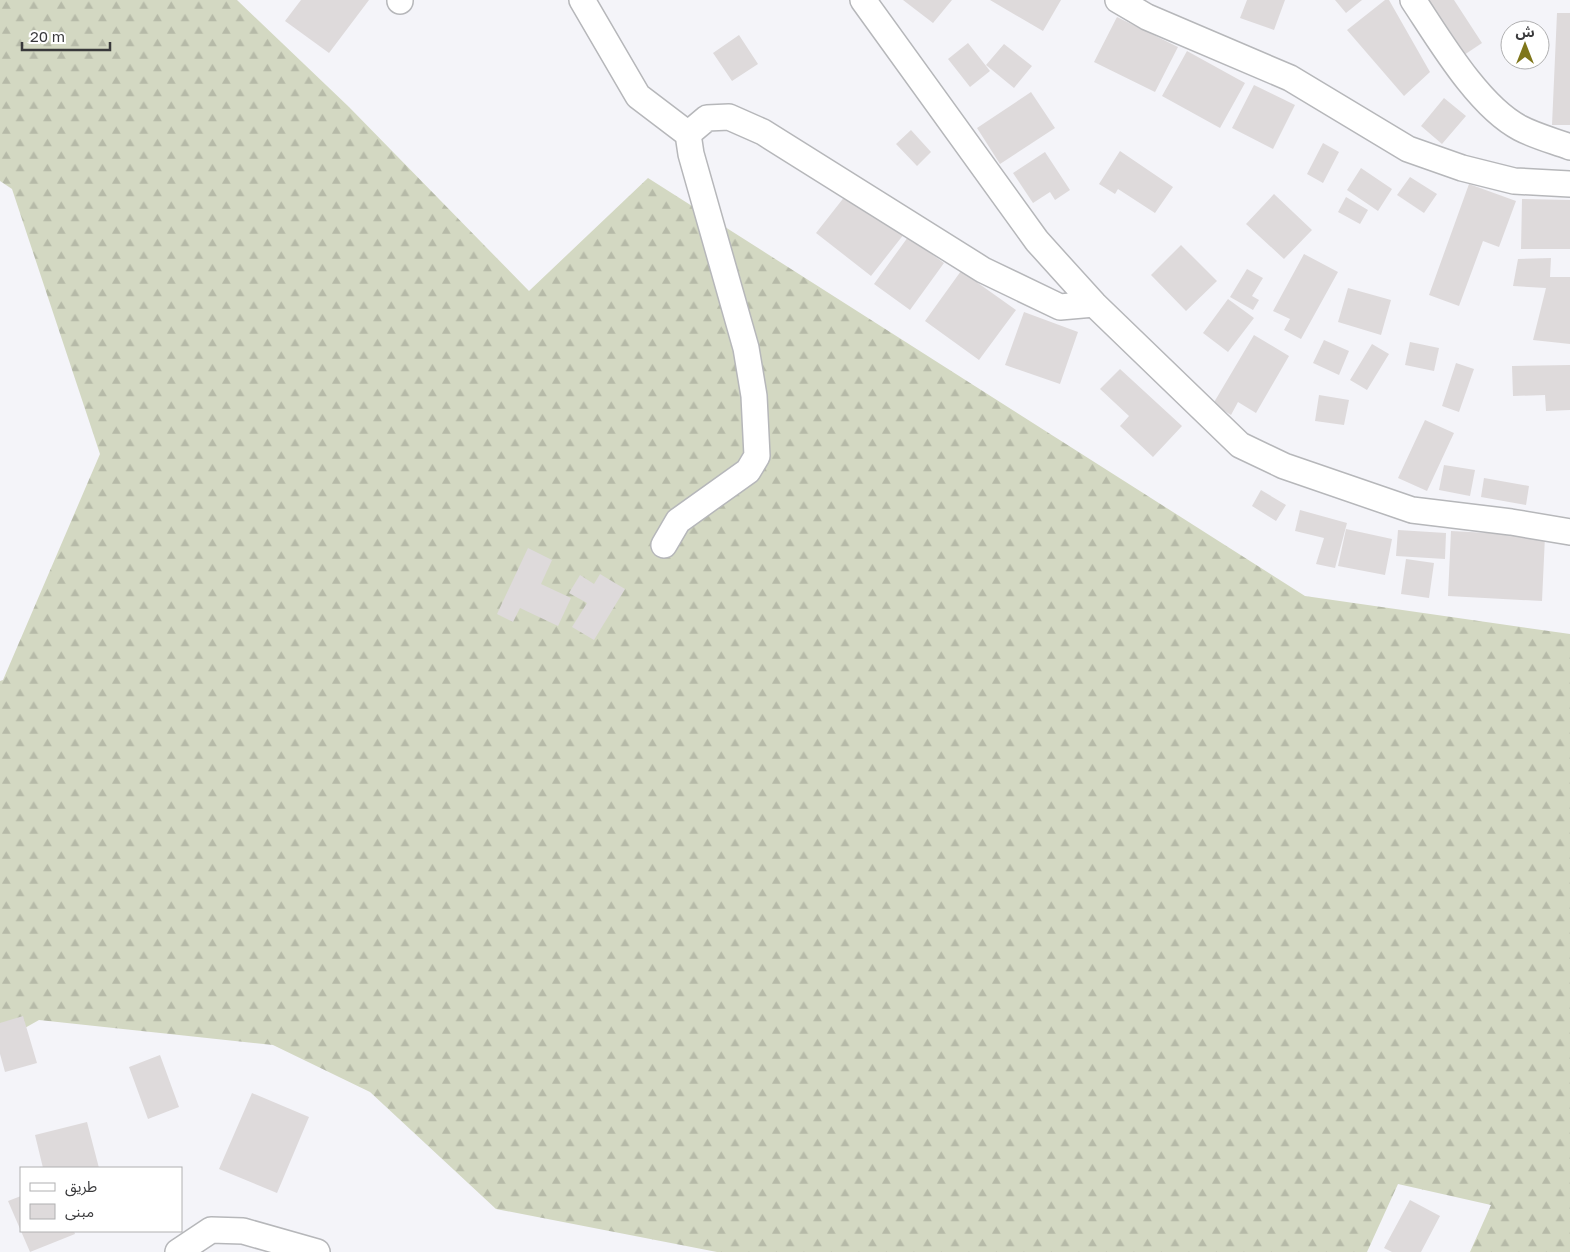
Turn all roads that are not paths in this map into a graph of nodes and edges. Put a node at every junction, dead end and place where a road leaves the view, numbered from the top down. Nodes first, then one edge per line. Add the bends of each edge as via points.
1 (582, 0) edge
2 (864, 0) edge
3 (1118, 0) edge
4 (1413, 0) edge
5 (688, 134) junction
6 (1570, 147) edge
7 (1570, 184) edge
8 (1094, 304) junction
9 (1570, 532) edge
10 (664, 544) dead end
11 (178, 1252) edge
12 (317, 1252) edge

1 - 5 street via 638,96
2 - 8 street via 1037,241
3 - 7 street via 1147,17 1290,78 1408,150 1514,181
4 - 6 street via 1494,110 1520,128
5 - 8 street via 707,118 729,117 763,132 983,270 1060,307
5 - 10 street via 746,348 754,396 757,456 748,471 678,521
8 - 9 street via 1240,445 1258,454 1412,510
11 - 12 street via 211,1230 243,1231

